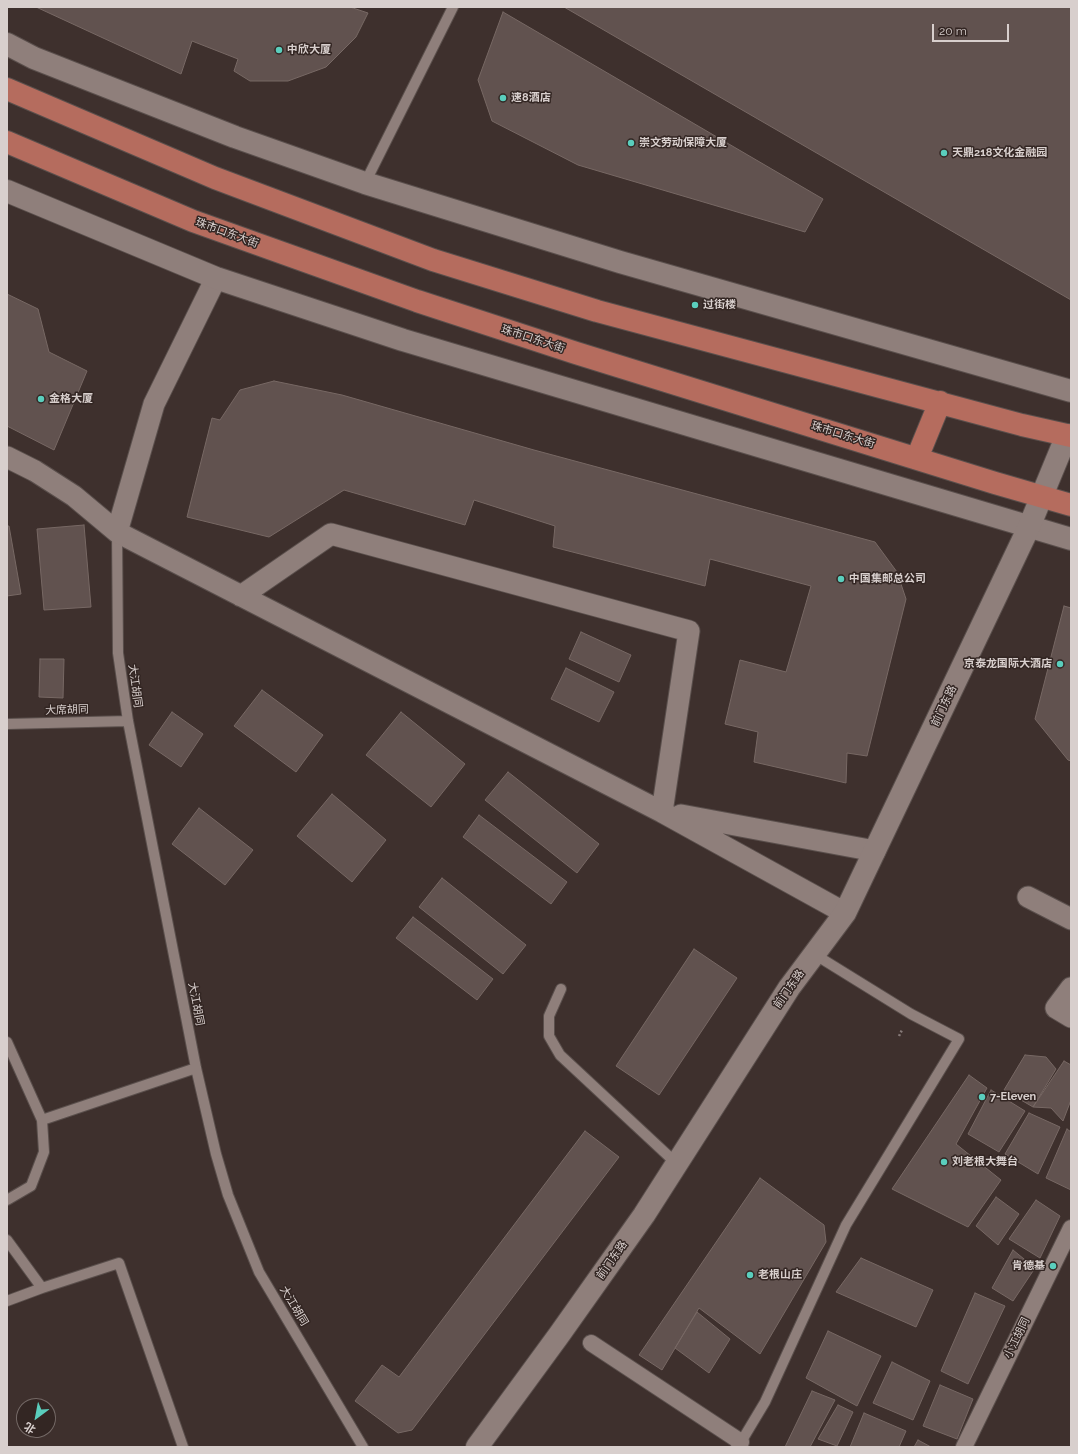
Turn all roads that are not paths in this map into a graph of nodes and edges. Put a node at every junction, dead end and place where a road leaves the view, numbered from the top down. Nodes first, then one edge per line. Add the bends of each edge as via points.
1 (452, 7) edge
2 (7, 44) edge
3 (7, 89) edge
4 (7, 142) edge
5 (365, 183) junction
6 (7, 191) edge
7 (216, 278) junction
8 (1071, 391) edge
9 (940, 402) junction
10 (1070, 433) edge
11 (7, 457) edge
12 (917, 458) junction
13 (1042, 496) junction
14 (1071, 505) edge
15 (1029, 527) junction
16 (117, 532) junction
17 (1071, 539) edge
18 (241, 596) junction
19 (128, 721) junction
20 (7, 724) edge
21 (662, 812) junction
22 (875, 851) junction
23 (1028, 897) dead end
24 (846, 913) junction
25 (1071, 919) edge
26 (814, 954) junction
27 (1071, 988) edge
28 (561, 989) dead end
29 (1071, 1017) edge
30 (7, 1042) edge
31 (196, 1068) junction
32 (42, 1120) junction
33 (676, 1163) junction
34 (7, 1200) edge
35 (1071, 1228) edge
36 (7, 1240) edge
37 (42, 1288) junction
38 (7, 1301) edge
39 (591, 1343) dead end
40 (740, 1444) edge
41 (183, 1447) edge
42 (363, 1447) edge
43 (477, 1447) edge
44 (964, 1447) edge

1 - 5 lane
2 - 5 street via 34,58 235,137
3 - 9 main road via 215,178 433,260 597,311
4 - 12 main road, 珠市口东大街 via 193,221 410,298 576,353
5 - 8 street via 620,262
6 - 7 street
7 - 15 street via 403,340
7 - 16 street via 154,404
9 - 10 main road
9 - 12 main road
10 - 13 street, 前门东路
11 - 16 street via 74,496
12 - 13 main road, 珠市口东大街
13 - 14 main road, 珠市口东大街
13 - 15 street, 前门东路
15 - 17 street
15 - 22 street, 前门东路
16 - 18 street
16 - 19 lane, 大江胡同 via 118,653
18 - 21 street
18 - 21 street via 331,534 689,631
19 - 20 lane, 大席胡同
19 - 31 lane, 大江胡同
21 - 22 street
21 - 24 street
22 - 24 street, 前门东路
23 - 25 street
24 - 26 street, 前门东路
26 - 33 street, 前门东路 via 789,988
26 - 40 lane via 911,1014 959,1039 846,1225 764,1402
27 - 29 street via 1056,1008
28 - 33 lane via 549,1016 549,1036 560,1055
30 - 32 lane
31 - 32 lane
31 - 42 lane, 大江胡同 via 228,1195 259,1272
32 - 34 lane via 44,1152 31,1186
33 - 43 street, 前门东路 via 644,1215
35 - 44 street, 小江胡同
36 - 37 lane
37 - 38 lane
37 - 41 lane via 119,1263
39 - 40 street

